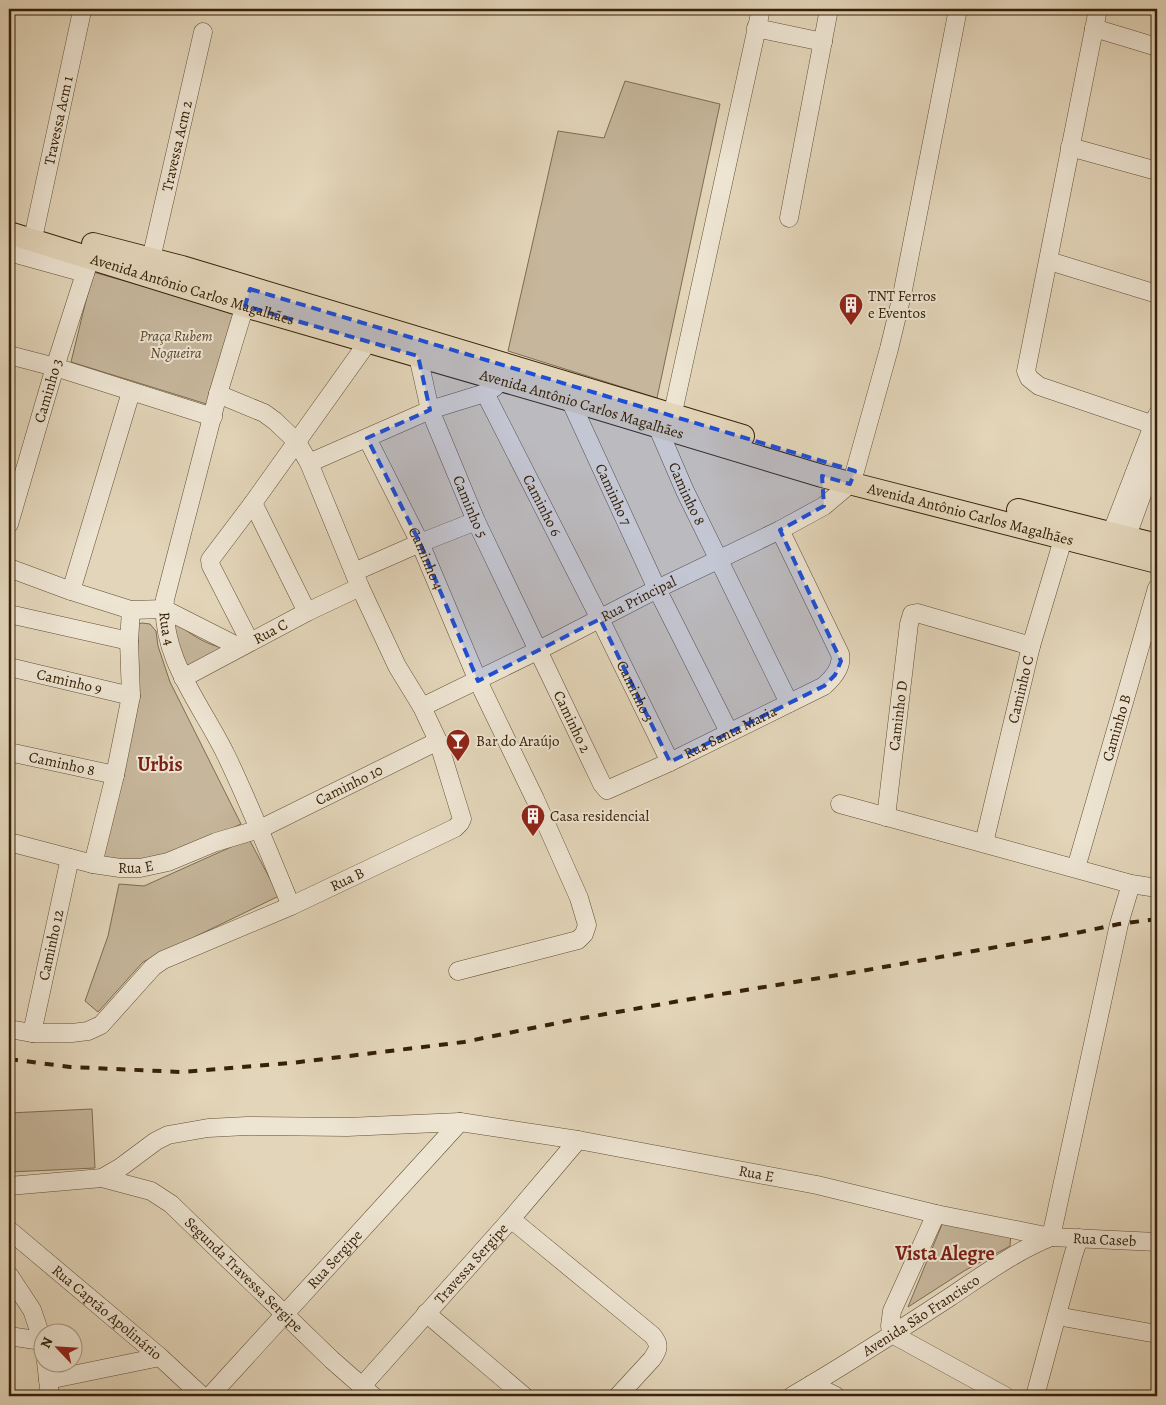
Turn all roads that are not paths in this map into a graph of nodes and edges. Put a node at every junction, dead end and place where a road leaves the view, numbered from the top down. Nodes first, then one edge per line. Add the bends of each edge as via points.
1 (761, 9) edge
2 (829, 9) edge
3 (958, 9) edge
4 (1098, 9) edge
5 (82, 11) dead end
6 (756, 28) junction
7 (1094, 28) junction
8 (203, 32) dead end
9 (823, 42) junction
10 (1157, 47) edge
11 (1070, 147) junction
12 (1157, 171) edge
13 (789, 218) dead end
14 (9, 223) edge
15 (36, 229) junction
16 (9, 233) edge
17 (9, 252) edge
18 (151, 259) junction
19 (1049, 261) junction
20 (88, 266) junction
21 (1157, 294) edge
22 (247, 297) junction
23 (368, 342) junction
24 (9, 355) edge
25 (418, 356) junction
26 (55, 367) junction
27 (507, 382) junction
28 (132, 392) junction
29 (485, 392) junction
30 (218, 394) junction
31 (570, 400) junction
32 (430, 410) junction
33 (213, 417) junction
34 (1156, 422) edge
35 (666, 424) junction
36 (368, 438) junction
37 (297, 442) junction
38 (1157, 453) edge
39 (309, 463) junction
40 (822, 476) junction
41 (853, 477) junction
42 (253, 503) junction
43 (824, 506) junction
44 (476, 521) junction
45 (9, 524) edge
46 (780, 530) junction
47 (1066, 530) junction
48 (1119, 535) junction
49 (420, 543) junction
50 (1157, 545) edge
51 (719, 559) junction
52 (1157, 562) edge
53 (9, 568) edge
54 (357, 580) junction
55 (1157, 588) edge
56 (657, 589) junction
57 (71, 591) junction
58 (164, 609) junction
59 (131, 610) junction
60 (307, 612) junction
61 (9, 614) edge
62 (600, 619) junction
63 (129, 641) junction
64 (245, 645) junction
65 (1031, 646) junction
66 (539, 650) junction
67 (9, 667) edge
68 (183, 678) junction
69 (478, 681) junction
70 (131, 696) junction
71 (789, 703) junction
72 (422, 707) junction
73 (730, 732) junction
74 (438, 741) junction
75 (9, 752) edge
76 (670, 762) junction
77 (115, 775) junction
78 (607, 790) joint
79 (840, 804) dead end
80 (886, 817) junction
81 (260, 829) junction
82 (9, 842) edge
83 (984, 843) junction
84 (70, 858) junction
85 (93, 864) junction
86 (1076, 868) junction
87 (1131, 884) junction
88 (1157, 888) edge
89 (291, 906) junction
90 (458, 971) dead end
91 (9, 1029) edge
92 (32, 1033) junction
93 (460, 1122) junction
94 (578, 1140) junction
95 (102, 1178) junction
96 (9, 1186) edge
97 (936, 1214) junction
98 (511, 1219) junction
99 (9, 1230) edge
100 (1051, 1237) junction
101 (1079, 1238) junction
102 (1157, 1242) edge
103 (9, 1275) edge
104 (426, 1313) junction
105 (286, 1315) junction
106 (1057, 1316) junction
107 (36, 1322) edge
108 (892, 1334) junction
109 (1157, 1334) edge
110 (9, 1336) edge
111 (32, 1339) edge
112 (160, 1358) junction
113 (47, 1372) edge
114 (812, 1384) junction
115 (49, 1388) edge
116 (368, 1391) edge
117 (1040, 1395) edge
118 (202, 1396) edge
119 (210, 1396) edge
120 (524, 1396) edge
121 (618, 1396) edge
122 (792, 1396) edge
123 (836, 1396) edge
124 (1006, 1396) edge

1 - 6 street
2 - 9 street
3 - 41 street via 900,304
4 - 7 street
5 - 15 street, Travessa Acm 1
6 - 9 street
6 - 35 street
7 - 10 street
7 - 11 street
8 - 18 street, Travessa Acm 2
9 - 13 street
11 - 12 street
11 - 19 street
14 - 15 main road, Avenida Antônio Carlos Magalhães
15 - 18 main road, Avenida Antônio Carlos Magalhães
16 - 20 main road, Avenida Antônio Carlos Magalhães
17 - 20 street
18 - 22 main road, Avenida Antônio Carlos Magalhães
19 - 21 street
19 - 34 street via 1026,371 1029,378 1039,386
20 - 22 main road, Avenida Antônio Carlos Magalhães
20 - 26 street, Caminho 3
22 - 23 main road, Avenida Antônio Carlos Magalhães
22 - 30 street, Rua 4
22 - 35 main road, Avenida Antônio Carlos Magalhães
23 - 25 main road, Avenida Antônio Carlos Magalhães
23 - 37 street
24 - 26 street
25 - 27 main road, Avenida Antônio Carlos Magalhães
25 - 32 street, Caminho 5
26 - 28 street
26 - 45 street, Caminho 3
27 - 29 street
27 - 31 main road, Avenida Antônio Carlos Magalhães
28 - 33 street
28 - 57 street
29 - 32 street
29 - 62 street, Caminho 6
30 - 33 street, Rua 4
30 - 37 street via 264,414
31 - 35 main road, Avenida Antônio Carlos Magalhães
31 - 56 street, Caminho 7
32 - 36 street
32 - 44 street, Caminho 5
33 - 58 street, Rua 4
34 - 48 street
35 - 40 main road, Avenida Antônio Carlos Magalhães
35 - 41 main road, Avenida Antônio Carlos Magalhães
35 - 51 street, Caminho 8 via 685,491
36 - 39 street
36 - 49 street, Caminho 4
37 - 39 street
37 - 42 street
38 - 48 street
39 - 54 street
40 - 41 main road, Avenida Antônio Carlos Magalhães
40 - 43 street
41 - 43 street, Rua Principal
41 - 47 main road, Avenida Antônio Carlos Magalhães
42 - 60 street
42 - 64 street via 210,560
43 - 46 street, Rua Principal
44 - 49 street, Rua C
44 - 66 street, Caminho 5
46 - 51 street, Rua Principal
46 - 71 street, Rua Santa Maria via 841,661 835,675 824,686
47 - 48 main road, Avenida Antônio Carlos Magalhães
47 - 52 main road, Avenida Antônio Carlos Magalhães
47 - 65 street, Caminho C
48 - 50 main road, Avenida Antônio Carlos Magalhães
49 - 54 street, Rua C
49 - 69 street, Caminho 4
51 - 56 street, Rua Principal
51 - 71 street
53 - 57 street
54 - 60 street, Rua C
54 - 72 street, Rua B via 397,666
55 - 86 street, Caminho B
56 - 62 street, Rua Principal
56 - 73 street
57 - 59 street
58 - 59 street
58 - 64 street
58 - 68 street, Rua 4 via 171,652
59 - 63 street
60 - 64 street, Rua C
61 - 63 street
62 - 66 street, Rua Principal
62 - 76 street, Caminho 3
63 - 70 street
64 - 68 street, Rua C
65 - 80 street, Caminho D via 912,614
65 - 83 street, Caminho C
66 - 69 street, Rua Principal
66 - 78 street, Caminho 2
67 - 70 street, Caminho 9
68 - 81 street, Rua 4 via 225,753
69 - 72 street, Rua Principal
69 - 90 street, Caminho 4 via 579,898 587,930 578,940 564,945
70 - 77 street
71 - 73 street, Rua Santa Maria
72 - 74 street, Rua B
73 - 76 street, Rua Santa Maria
74 - 81 street, Caminho 10
74 - 89 street, Rua B via 462,814 460,823
75 - 77 street, Caminho 8
76 - 78 street, Rua Santa Maria
77 - 85 street
79 - 80 street
80 - 83 street
81 - 85 street, Rua E via 150,866 120,868
81 - 89 street, Rua 4
82 - 84 street, Rua E
83 - 86 street
84 - 85 street, Rua E
84 - 92 street, Caminho 12
86 - 87 street
87 - 88 street
87 - 100 street via 1119,924
89 - 92 street, Rua B via 163,960 101,1025 72,1033
91 - 92 street, Rua B
93 - 94 street, Rua E
93 - 95 street, Rua E via 208,1128 168,1135
93 - 105 street, Rua Sergipe
94 - 97 street, Rua E via 817,1185
94 - 98 street, Travessa Sergipe
95 - 96 street
95 - 105 street, Segunda Travessa Sergipe via 161,1196
97 - 100 street, Rua E
97 - 108 street via 892,1310
98 - 104 street, Travessa Sergipe
98 - 121 street via 657,1341 657,1352
99 - 112 street, Rua Captão Apolinário
100 - 101 street, Rua Caseb
100 - 108 street, Avenida São Francisco via 1004,1260
101 - 102 street, Rua Caseb
101 - 106 street
103 - 107 street via 32,1310
104 - 116 street, Travessa Sergipe
104 - 120 street
105 - 116 street, Segunda Travessa Sergipe
105 - 119 street, Rua Sergipe
106 - 109 street
106 - 117 street
108 - 114 street, Avenida São Francisco
108 - 124 street
110 - 111 street
112 - 115 street
112 - 118 street, Rua Captão Apolinário
113 - 115 street
114 - 122 street, Avenida São Francisco
114 - 123 street

